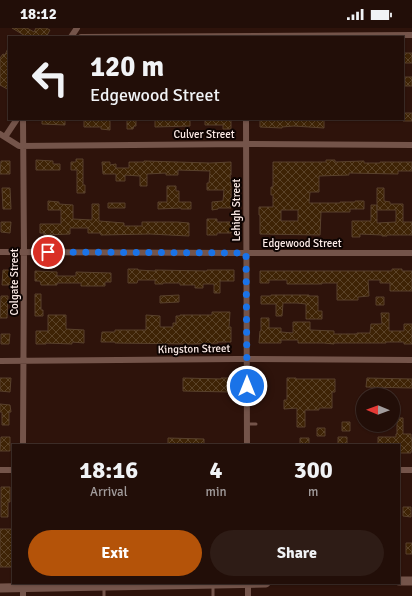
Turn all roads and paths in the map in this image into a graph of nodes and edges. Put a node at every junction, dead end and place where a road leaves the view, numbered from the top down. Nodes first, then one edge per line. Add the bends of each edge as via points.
1 (247, 28) edge
2 (412, 35) edge
3 (247, 36) edge
4 (16, 120) edge
5 (23, 120) edge
6 (246, 120) edge
7 (3, 135) edge
8 (246, 144) junction
9 (412, 145) edge
10 (22, 146) junction
11 (0, 252) edge
12 (24, 252) junction
13 (246, 253) junction
14 (412, 253) edge
15 (247, 359) junction
16 (412, 360) edge
17 (0, 361) edge
18 (24, 361) junction
19 (247, 424) junction
20 (256, 424) dead end
21 (23, 444) edge
22 (247, 444) edge
23 (0, 470) edge
24 (12, 470) edge
25 (400, 470) edge
26 (412, 470) edge
27 (400, 581) edge
28 (412, 581) edge
29 (213, 584) edge
30 (248, 584) edge
31 (104, 586) junction
32 (0, 588) edge
33 (23, 589) edge
34 (104, 596) edge
35 (213, 596) edge
36 (248, 596) edge

1 - 3 street
2 - 3 street
4 - 7 street
5 - 10 street, Colgate Street
6 - 8 street, Lehigh Street
7 - 10 street, Culver Street
8 - 9 street, Culver Street
8 - 10 street, Culver Street
8 - 13 street, Lehigh Street
10 - 12 street, Colgate Street
11 - 12 street, Edgewood Street
12 - 13 street, Edgewood Street
12 - 18 street, Colgate Street
13 - 14 street, Edgewood Street
13 - 15 street, Lehigh Street
15 - 16 street, Kingston Street
15 - 18 street, Kingston Street
15 - 19 street, Lehigh Street
17 - 18 street, Kingston Street
18 - 21 street, Colgate Street
19 - 20 lane
19 - 22 street, Lehigh Street
23 - 24 street
25 - 26 street
27 - 28 street
29 - 31 street
29 - 35 lane
30 - 36 street
31 - 33 street
31 - 34 lane
32 - 33 street

